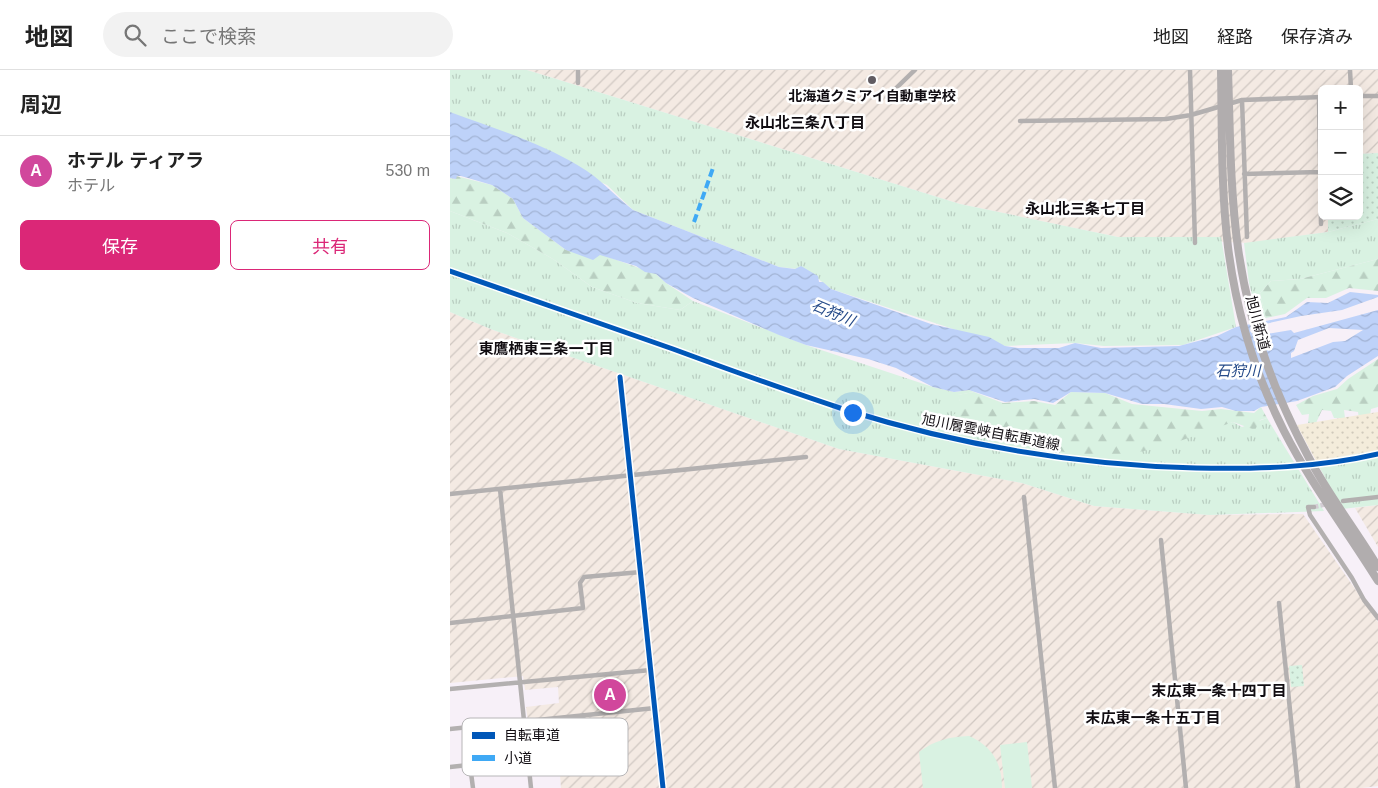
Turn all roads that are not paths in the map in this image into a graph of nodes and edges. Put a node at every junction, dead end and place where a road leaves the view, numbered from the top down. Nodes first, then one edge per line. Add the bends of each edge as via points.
1 (578, 70) edge
2 (915, 70) edge
3 (1190, 70) edge
4 (1221, 70) edge
5 (1228, 70) edge
6 (1350, 70) edge
7 (578, 84) dead end
8 (1351, 85) edge
9 (1363, 96) edge
10 (1378, 96) edge
11 (887, 97) dead end
12 (1318, 97) edge
13 (1242, 100) junction
14 (1226, 104) junction
15 (1191, 115) junction
16 (1020, 121) dead end
17 (1318, 172) edge
18 (1244, 174) junction
19 (1320, 175) edge
20 (1321, 224) dead end
21 (1247, 237) dead end
22 (1195, 243) dead end
23 (620, 376) dead end
24 (806, 457) dead end
25 (631, 476) junction
26 (500, 489) junction
27 (450, 494) edge
28 (1024, 497) dead end
29 (1378, 497) edge
30 (1344, 501) dead end
31 (1314, 507) dead end
32 (1161, 540) dead end
33 (1378, 567) edge
34 (640, 572) junction
35 (1378, 581) edge
36 (1279, 603) dead end
37 (513, 616) junction
38 (1378, 618) edge
39 (450, 623) edge
40 (651, 670) junction
41 (520, 682) junction
42 (450, 690) edge
43 (655, 708) junction
44 (583, 715) junction
45 (524, 718) edge
46 (554, 718) edge
47 (583, 718) edge
48 (663, 788) edge
49 (1055, 788) edge
50 (1186, 788) edge
51 (1298, 788) edge

1 - 7 street
2 - 11 street
3 - 15 street
4 - 14 highway, 旭川新道
5 - 14 highway, 旭川新道
6 - 8 street
9 - 10 street
12 - 13 street
13 - 14 street
13 - 18 street
14 - 15 street
14 - 33 highway, 旭川新道 via 1239,257 1255,327 1285,410 1322,483
14 - 35 highway, 旭川新道 via 1228,248 1243,320 1262,381 1313,485
15 - 16 street via 1166,119
15 - 22 street
17 - 18 street
18 - 21 street
19 - 20 street
23 - 25 street
24 - 25 street
25 - 26 street
25 - 34 street
26 - 27 street
26 - 37 street
28 - 49 street
29 - 30 street
31 - 38 street via 1308,507 1310,515
32 - 50 street
34 - 37 street via 584,577 580,583 583,608
34 - 40 street
36 - 51 street
37 - 39 street
37 - 41 street
40 - 41 street
40 - 43 street
41 - 42 street
41 - 45 street
43 - 44 street
43 - 48 street
44 - 46 street
44 - 47 street

